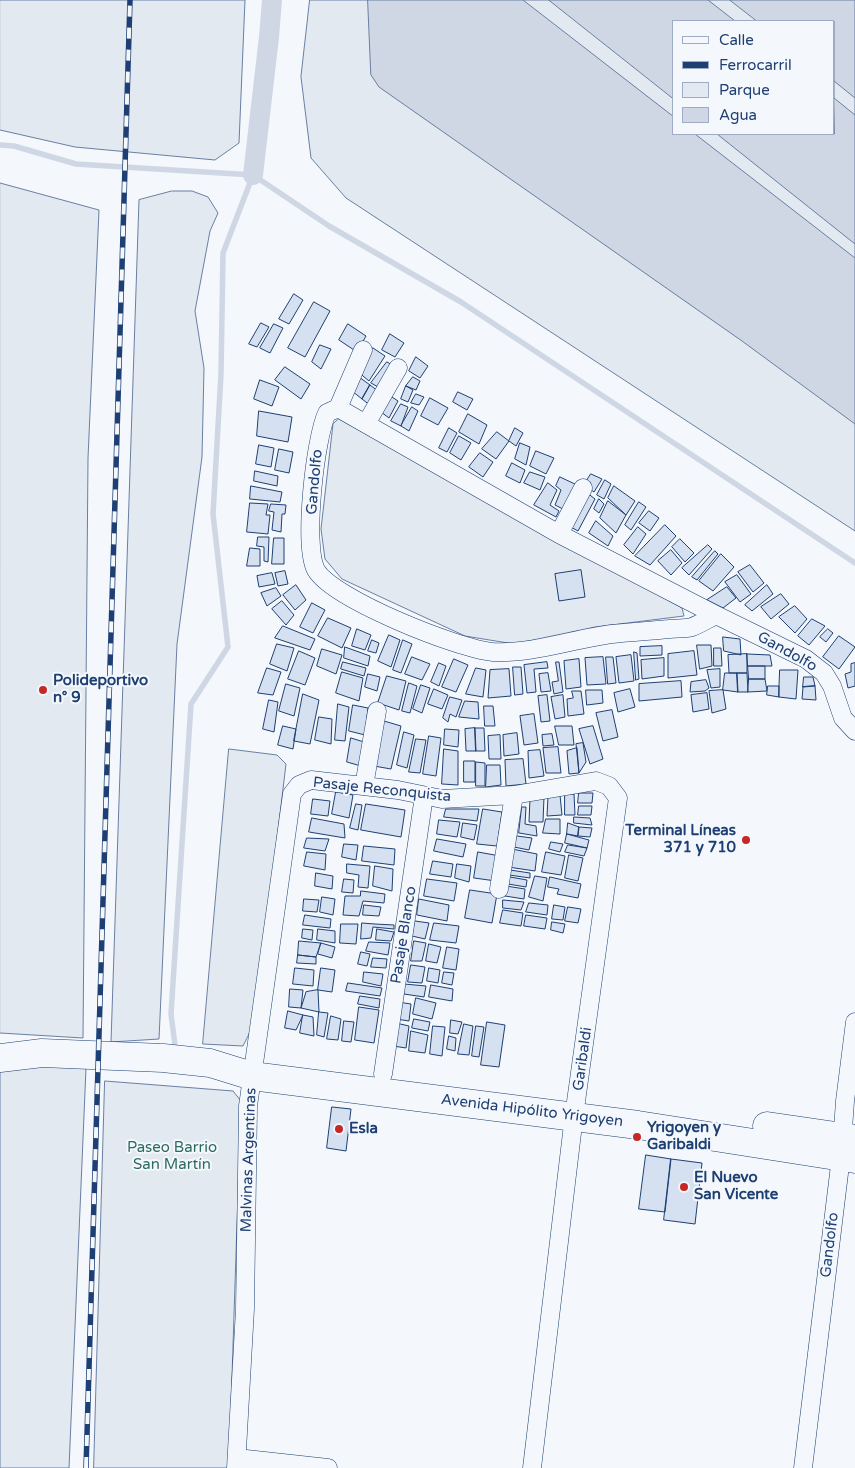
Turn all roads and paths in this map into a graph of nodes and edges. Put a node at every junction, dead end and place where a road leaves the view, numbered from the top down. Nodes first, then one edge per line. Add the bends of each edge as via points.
1 (363, 350) dead end
2 (398, 368) dead end
3 (338, 408) junction
4 (366, 424) junction
5 (583, 488) dead end
6 (559, 534) junction
7 (716, 615) junction
8 (377, 712) dead end
9 (855, 731) edge
10 (596, 781) joint
11 (364, 786) junction
12 (292, 794) joint
13 (514, 794) junction
14 (424, 796) junction
15 (499, 889) dead end
16 (855, 1022) edge
17 (0, 1045) edge
18 (42, 1053) junction
19 (0, 1058) edge
20 (254, 1067) junction
21 (383, 1074) junction
22 (576, 1107) junction
23 (848, 1148) edge
24 (236, 1463) edge
25 (328, 1468) edge
26 (532, 1468) edge
27 (803, 1468) edge

1 - 3 street
2 - 4 street
3 - 4 street, Gandolfo
3 - 7 street, Gandolfo via 327,413 322,424 314,468 310,541 316,570 336,589 405,624 469,648 492,652 517,651 612,634 691,627
4 - 6 street, Gandolfo
5 - 6 street
6 - 7 street, Gandolfo
7 - 9 street, Gandolfo via 806,659 824,673 843,718
8 - 11 street
10 - 13 street, Pasaje Reconquista
10 - 22 street, Garibaldi via 609,786 618,798
11 - 12 street, Pasaje Reconquista via 311,780 299,785
11 - 14 street, Pasaje Reconquista
12 - 20 street, Malvinas Argentinas
13 - 14 street, Pasaje Reconquista via 442,799
13 - 15 street
14 - 21 street, Pasaje Blanco
16 - 23 street, Gandolfo via 845,1101
17 - 18 main road, Avenida Hipólito Yrigoyen
18 - 19 main road, Avenida Hipólito Yrigoyen
18 - 20 main road, Avenida Hipólito Yrigoyen via 163,1058
20 - 21 main road, Avenida Hipólito Yrigoyen
20 - 22 main road, Avenida Hipólito Yrigoyen
20 - 24 street, Malvinas Argentinas via 248,1106 244,1309
21 - 22 main road, Avenida Hipólito Yrigoyen
22 - 23 main road, Avenida Hipólito Yrigoyen
22 - 26 street, Garibaldi
23 - 27 street, Gandolfo
24 - 25 street

